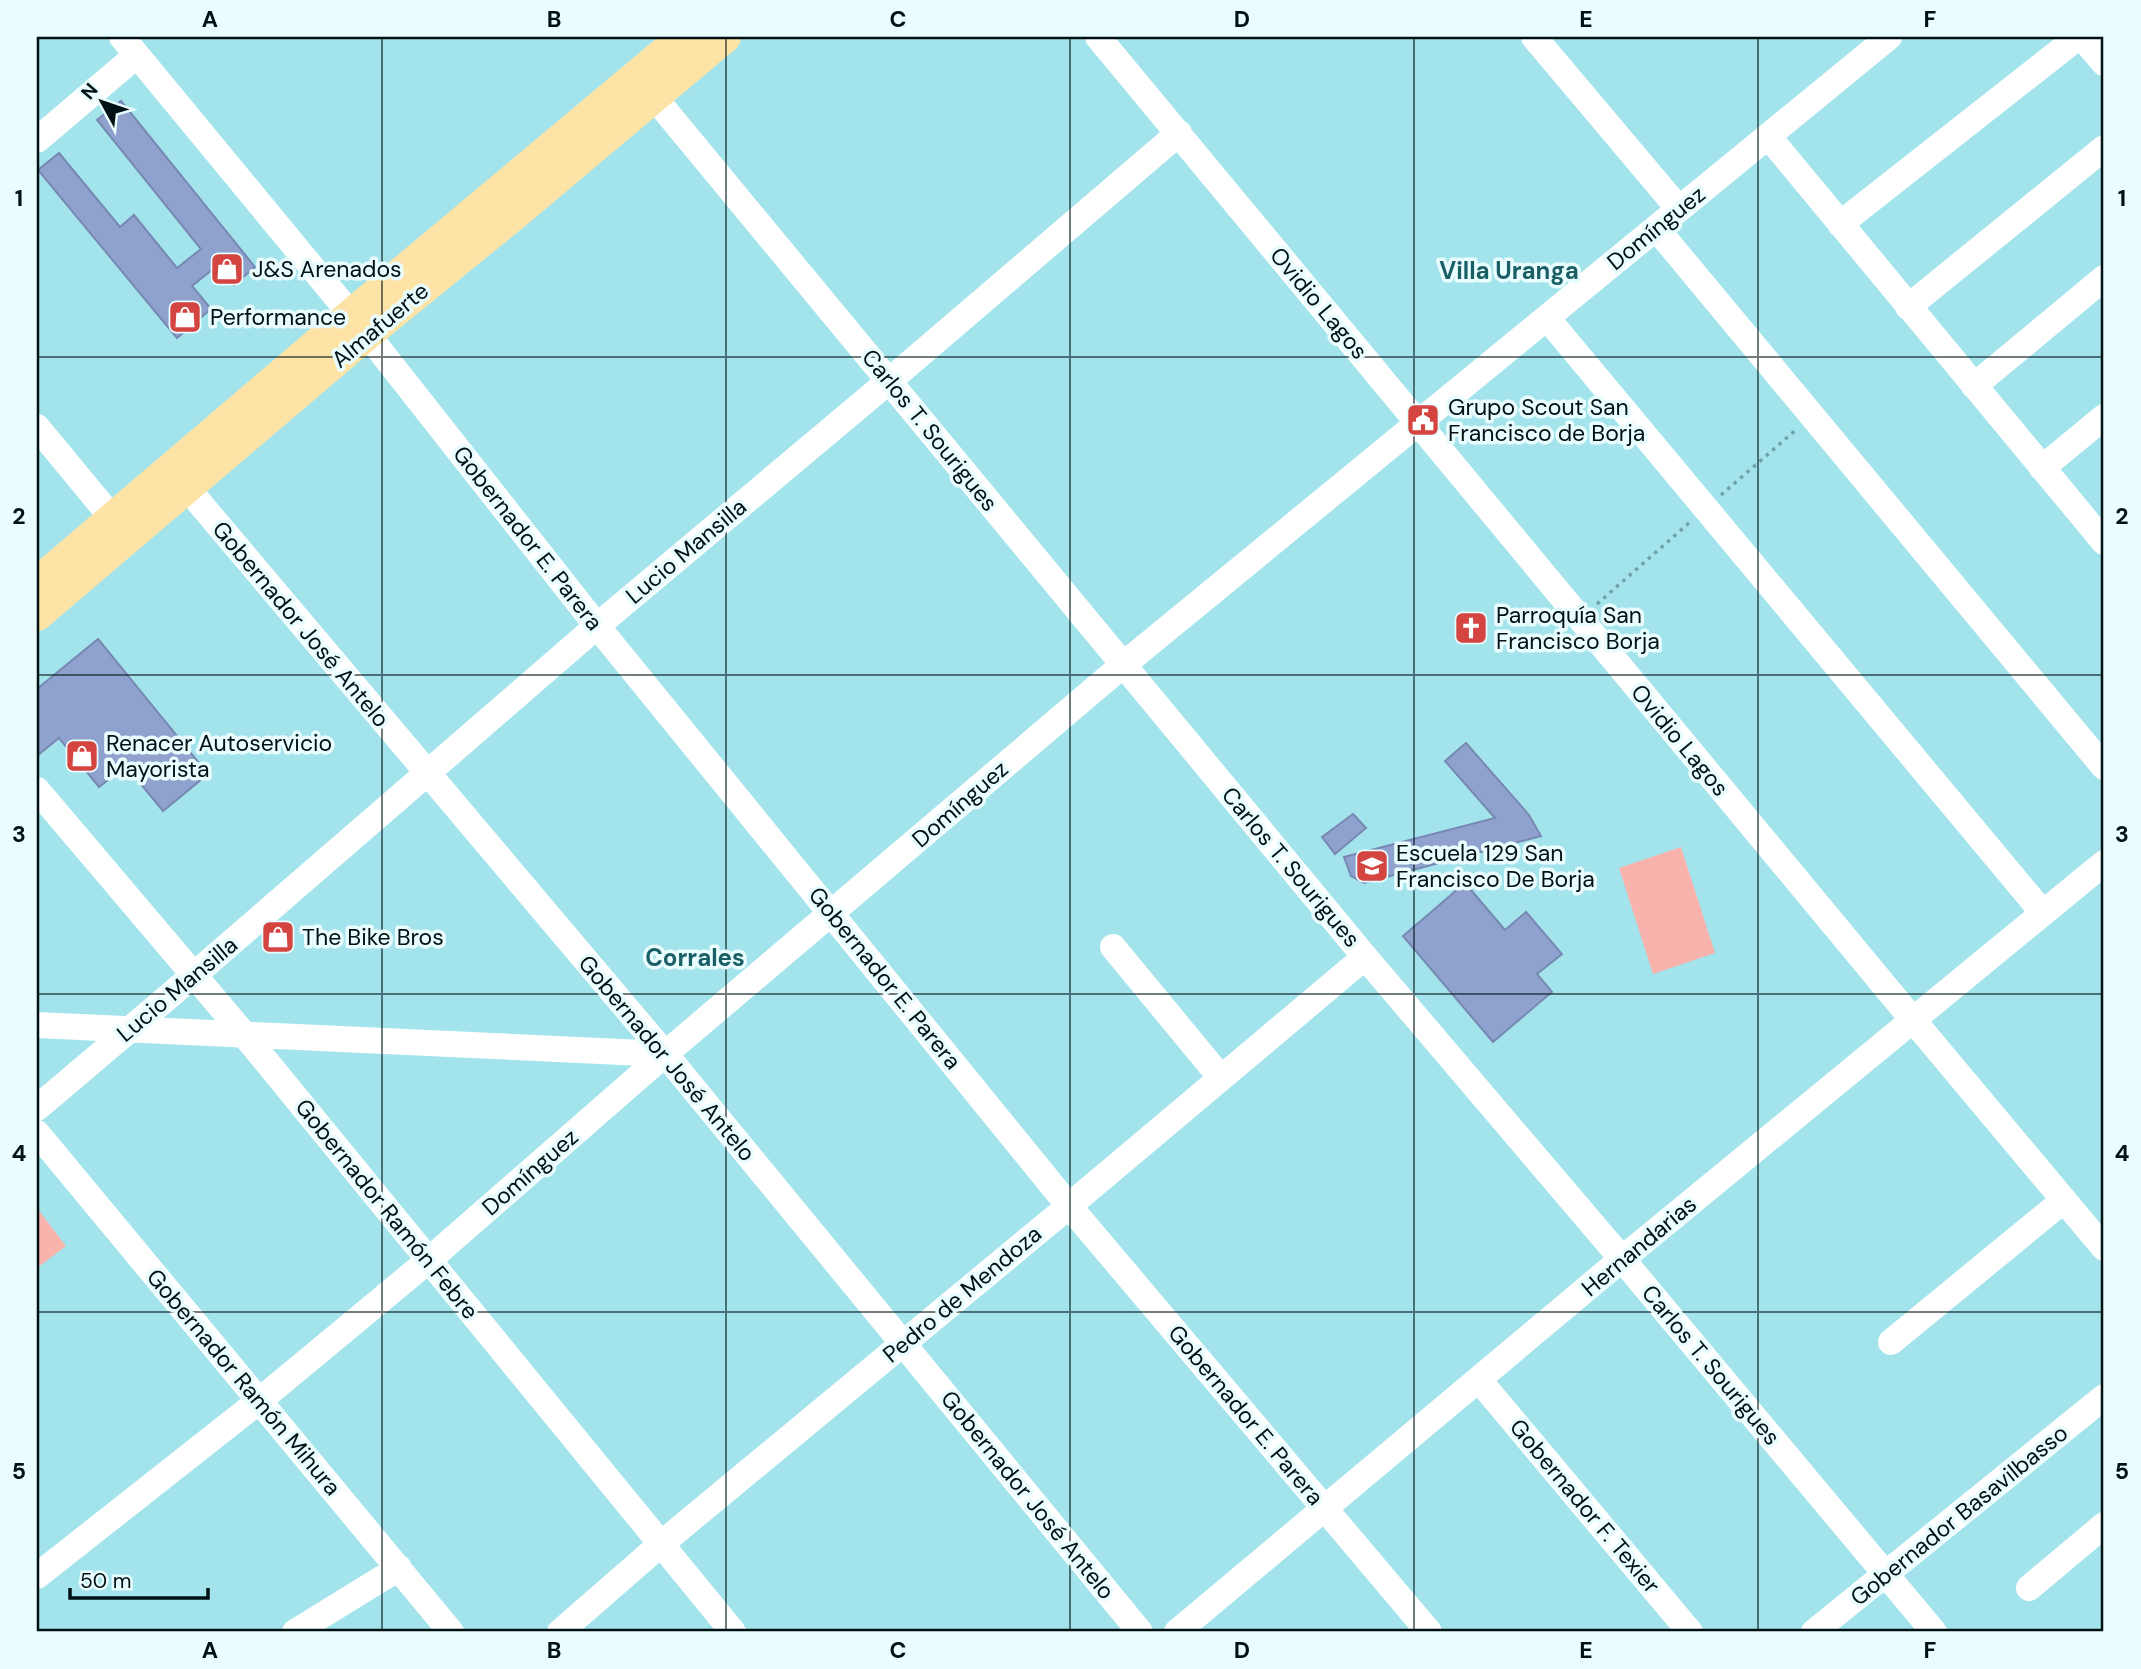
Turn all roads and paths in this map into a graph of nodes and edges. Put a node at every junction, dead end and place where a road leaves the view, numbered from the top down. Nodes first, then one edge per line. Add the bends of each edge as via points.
1 (683, 37) edge
2 (725, 37) edge
3 (1098, 37) edge
4 (1534, 37) edge
5 (1889, 37) edge
6 (2080, 37) edge
7 (129, 46) edge
8 (2104, 63) edge
9 (654, 97) junction
10 (1179, 133) junction
11 (1768, 136) junction
12 (37, 140) edge
13 (2104, 148) edge
14 (1679, 209) junction
15 (1840, 224) junction
16 (1656, 228) junction
17 (2104, 278) edge
18 (1908, 307) junction
19 (1547, 318) junction
20 (359, 325) junction
21 (889, 381) junction
22 (1975, 386) junction
23 (2104, 417) edge
24 (1418, 423) junction
25 (37, 427) edge
26 (2042, 468) junction
27 (187, 488) junction
28 (113, 519) junction
29 (2104, 542) edge
30 (37, 583) edge
31 (37, 615) edge
32 (597, 626) junction
33 (1123, 665) junction
34 (2104, 767) edge
35 (427, 774) junction
36 (37, 790) edge
37 (2104, 863) edge
38 (832, 913) junction
39 (2043, 913) junction
40 (1112, 947) dead end
41 (1365, 957) junction
42 (194, 975) junction
43 (1913, 1020) junction
44 (37, 1025) edge
45 (129, 1029) junction
46 (243, 1033) junction
47 (665, 1054) junction
48 (1221, 1078) junction
49 (37, 1108) edge
50 (37, 1133) edge
51 (2064, 1200) junction
52 (1069, 1206) junction
53 (2104, 1248) edge
54 (1622, 1259) junction
55 (429, 1260) junction
56 (1891, 1342) dead end
57 (904, 1343) junction
58 (1479, 1380) junction
59 (2104, 1397) edge
60 (259, 1401) junction
61 (1324, 1509) junction
62 (2104, 1525) edge
63 (661, 1544) junction
64 (398, 1568) junction
65 (1886, 1574) junction
66 (37, 1576) edge
67 (2029, 1588) dead end
68 (295, 1632) edge
69 (451, 1632) edge
70 (560, 1632) edge
71 (733, 1632) edge
72 (1140, 1632) edge
73 (1177, 1632) edge
74 (1429, 1632) edge
75 (1690, 1632) edge
76 (1814, 1632) edge
77 (1934, 1632) edge

1 - 20 main road, Almafuerte
2 - 9 main road, Almafuerte
3 - 10 street, Ovidio Lagos
4 - 14 street
5 - 11 street, Domínguez
6 - 8 street
6 - 15 street
7 - 12 street
7 - 20 street, Gobernador E. Parera
9 - 20 main road, Almafuerte via 512,217
9 - 21 street, Carlos T. Sourigues
10 - 21 street, Lucio Mansilla
10 - 24 street, Ovidio Lagos
11 - 14 street, Domínguez
11 - 15 street
13 - 18 street
14 - 16 street, Domínguez
15 - 18 street
16 - 19 street, Domínguez
16 - 34 street
17 - 22 street
18 - 22 street
19 - 24 street, Domínguez
19 - 39 street
20 - 27 main road, Almafuerte
20 - 28 main road, Almafuerte
20 - 32 street, Gobernador E. Parera
21 - 32 street, Lucio Mansilla
21 - 33 street, Carlos T. Sourigues
22 - 26 street
23 - 26 street
24 - 33 street, Domínguez
24 - 43 street, Ovidio Lagos
25 - 28 street
26 - 29 street
27 - 31 main road, Almafuerte
27 - 35 street, Gobernador José Antelo
28 - 30 main road, Almafuerte
32 - 35 street, Lucio Mansilla
32 - 38 street, Gobernador E. Parera
33 - 38 street, Domínguez
33 - 41 street, Carlos T. Sourigues
35 - 42 street, Lucio Mansilla
35 - 47 street, Gobernador José Antelo
36 - 42 street, Gobernador Ramón Febre
37 - 39 street, Hernandarias
38 - 47 street, Domínguez
38 - 52 street, Gobernador E. Parera
39 - 43 street, Hernandarias
40 - 48 street
41 - 48 street, Pedro de Mendoza
41 - 54 street, Carlos T. Sourigues
42 - 45 street, Lucio Mansilla
42 - 46 street, Gobernador Ramón Febre
43 - 51 street, Ovidio Lagos
43 - 54 street, Hernandarias
44 - 45 street
45 - 46 street
45 - 49 street, Lucio Mansilla
46 - 47 street
46 - 55 street, Gobernador Ramón Febre
47 - 55 street, Domínguez
47 - 57 street, Gobernador José Antelo
48 - 52 street, Pedro de Mendoza
50 - 60 street, Gobernador Ramón Mihura
51 - 53 street, Ovidio Lagos
51 - 56 street
52 - 57 street, Pedro de Mendoza
52 - 61 street, Gobernador E. Parera
54 - 58 street, Hernandarias
54 - 65 street, Carlos T. Sourigues
55 - 60 street, Domínguez
55 - 63 street, Gobernador Ramón Febre
57 - 63 street, Pedro de Mendoza
57 - 72 street, Gobernador José Antelo
58 - 61 street, Hernandarias
58 - 75 street, Gobernador F. Texier
59 - 65 street, Gobernador Basavilbasso
60 - 64 street, Gobernador Ramón Mihura
60 - 66 street, Domínguez
61 - 73 street, Hernandarias
61 - 74 street, Gobernador E. Parera
62 - 67 street
63 - 70 street, Pedro de Mendoza
63 - 71 street, Gobernador Ramón Febre
64 - 68 street
64 - 69 street, Gobernador Ramón Mihura
65 - 76 street, Gobernador Basavilbasso
65 - 77 street, Carlos T. Sourigues

